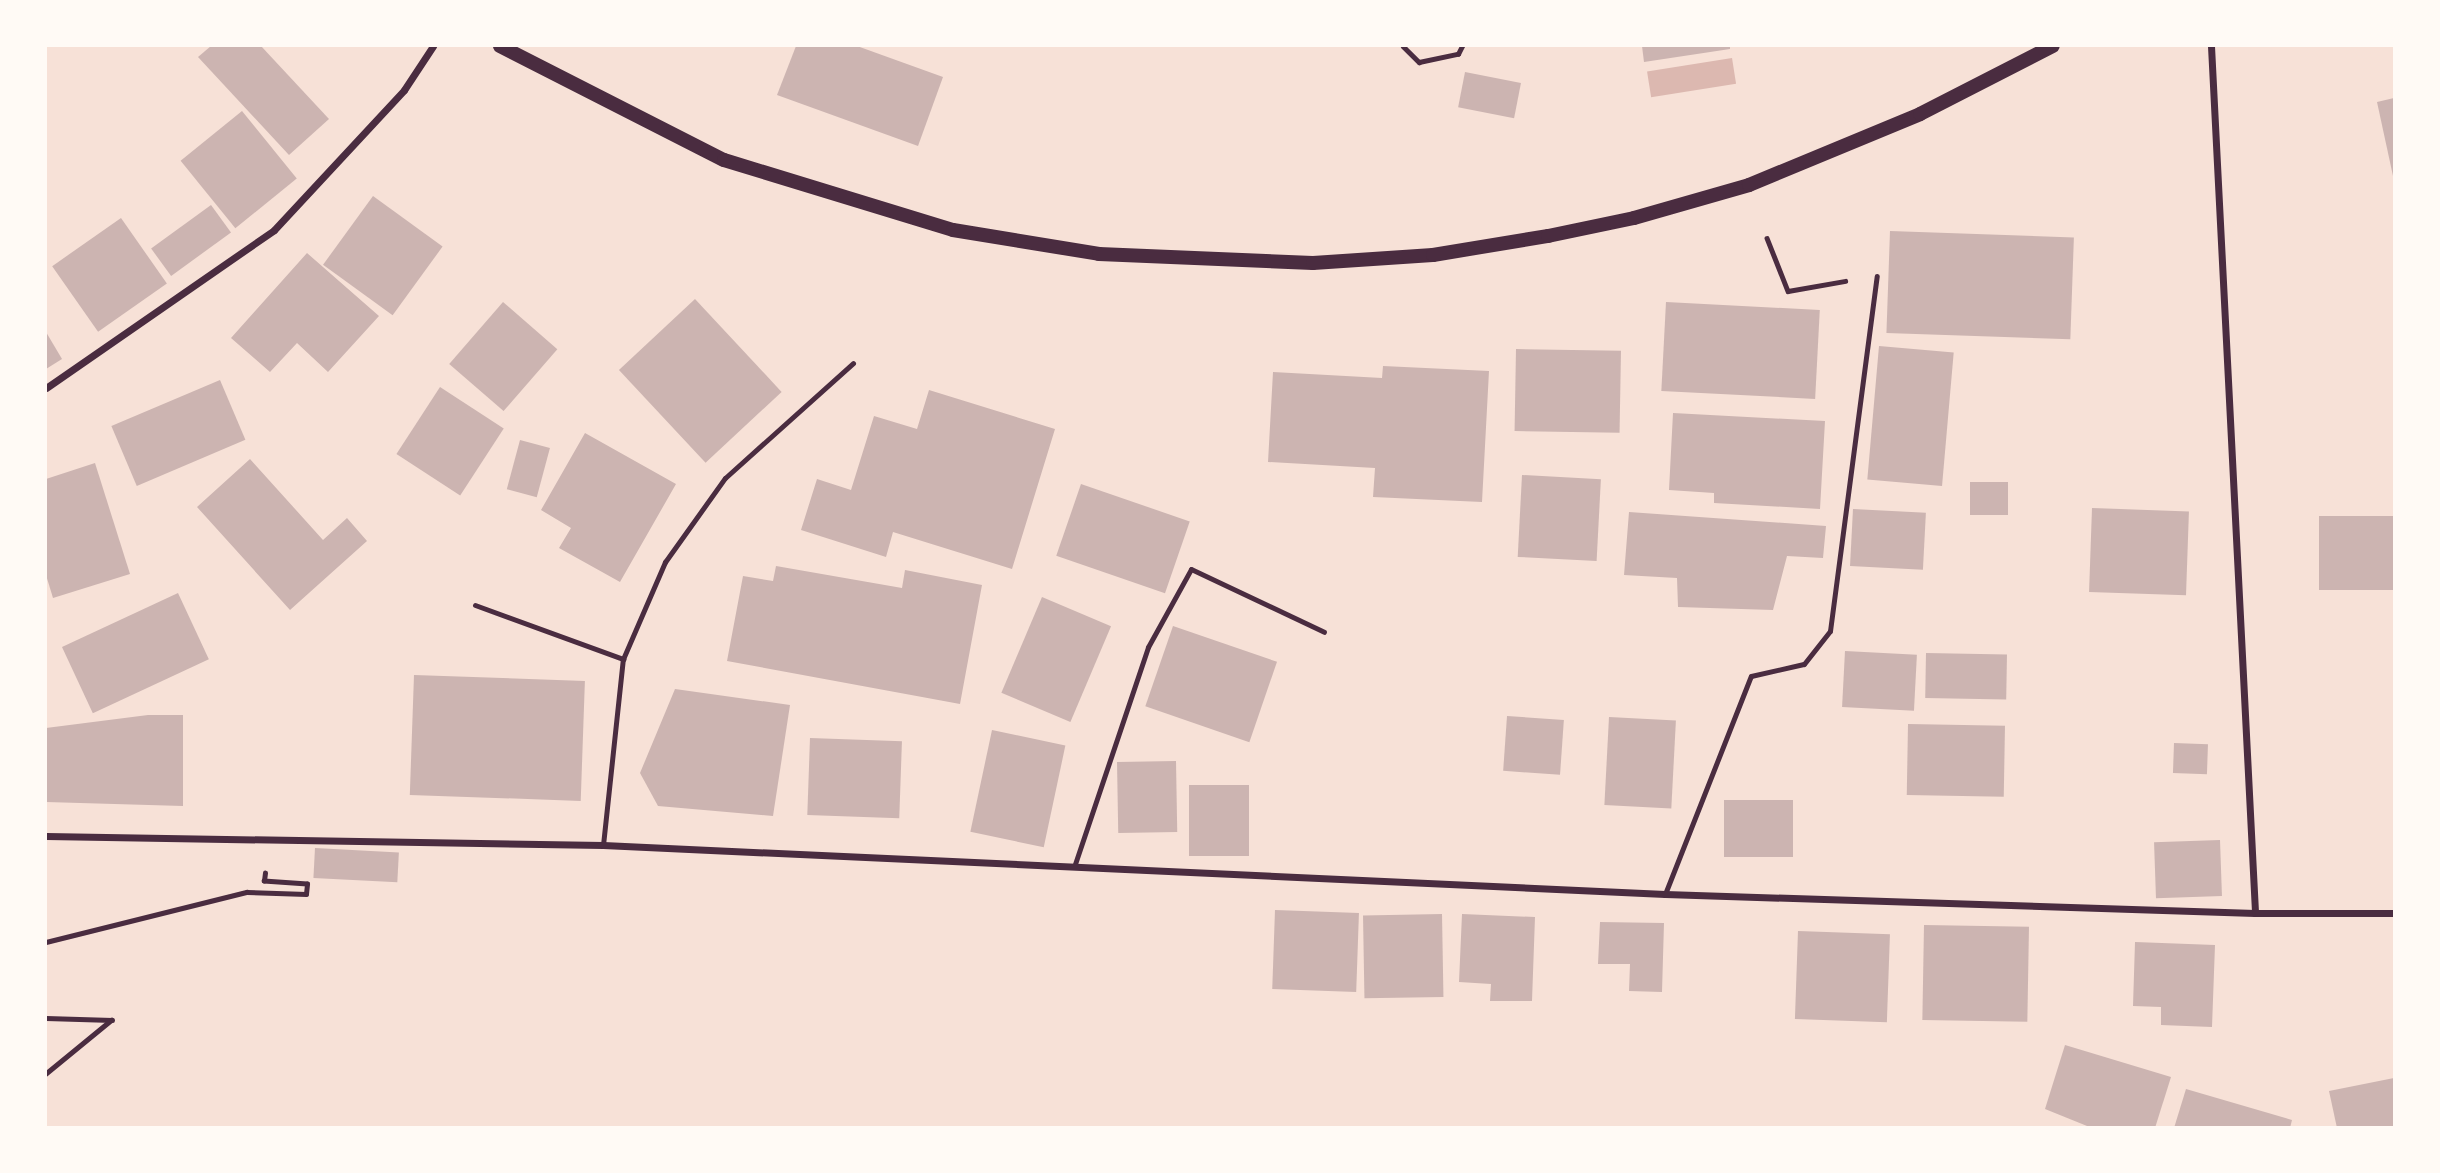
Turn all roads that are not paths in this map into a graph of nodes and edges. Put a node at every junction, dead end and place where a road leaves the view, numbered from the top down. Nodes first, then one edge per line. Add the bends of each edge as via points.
1 (433, 46) edge
2 (500, 46) edge
3 (2053, 46) edge
4 (2211, 46) edge
5 (1877, 276) road end
6 (853, 363) dead end
7 (46, 388) edge
8 (475, 605) dead end
9 (1324, 632) dead end
10 (623, 659) junction
11 (46, 836) edge
12 (603, 845) junction
13 (1074, 864) junction
14 (1665, 894) junction
15 (2255, 913) junction
16 (2395, 913) edge

1 - 7 street via 404,90 274,230
2 - 3 main road via 724,160 953,230 1099,254 1313,263 1433,255 1548,236 1634,218 1749,185 1920,114
4 - 15 street
5 - 14 lane via 1830,631 1804,664 1751,676
6 - 10 lane via 725,478 665,562
8 - 10 lane
9 - 13 lane via 1191,569 1148,647
10 - 12 lane
11 - 12 street
12 - 13 street
13 - 14 street
14 - 15 street
15 - 16 street

